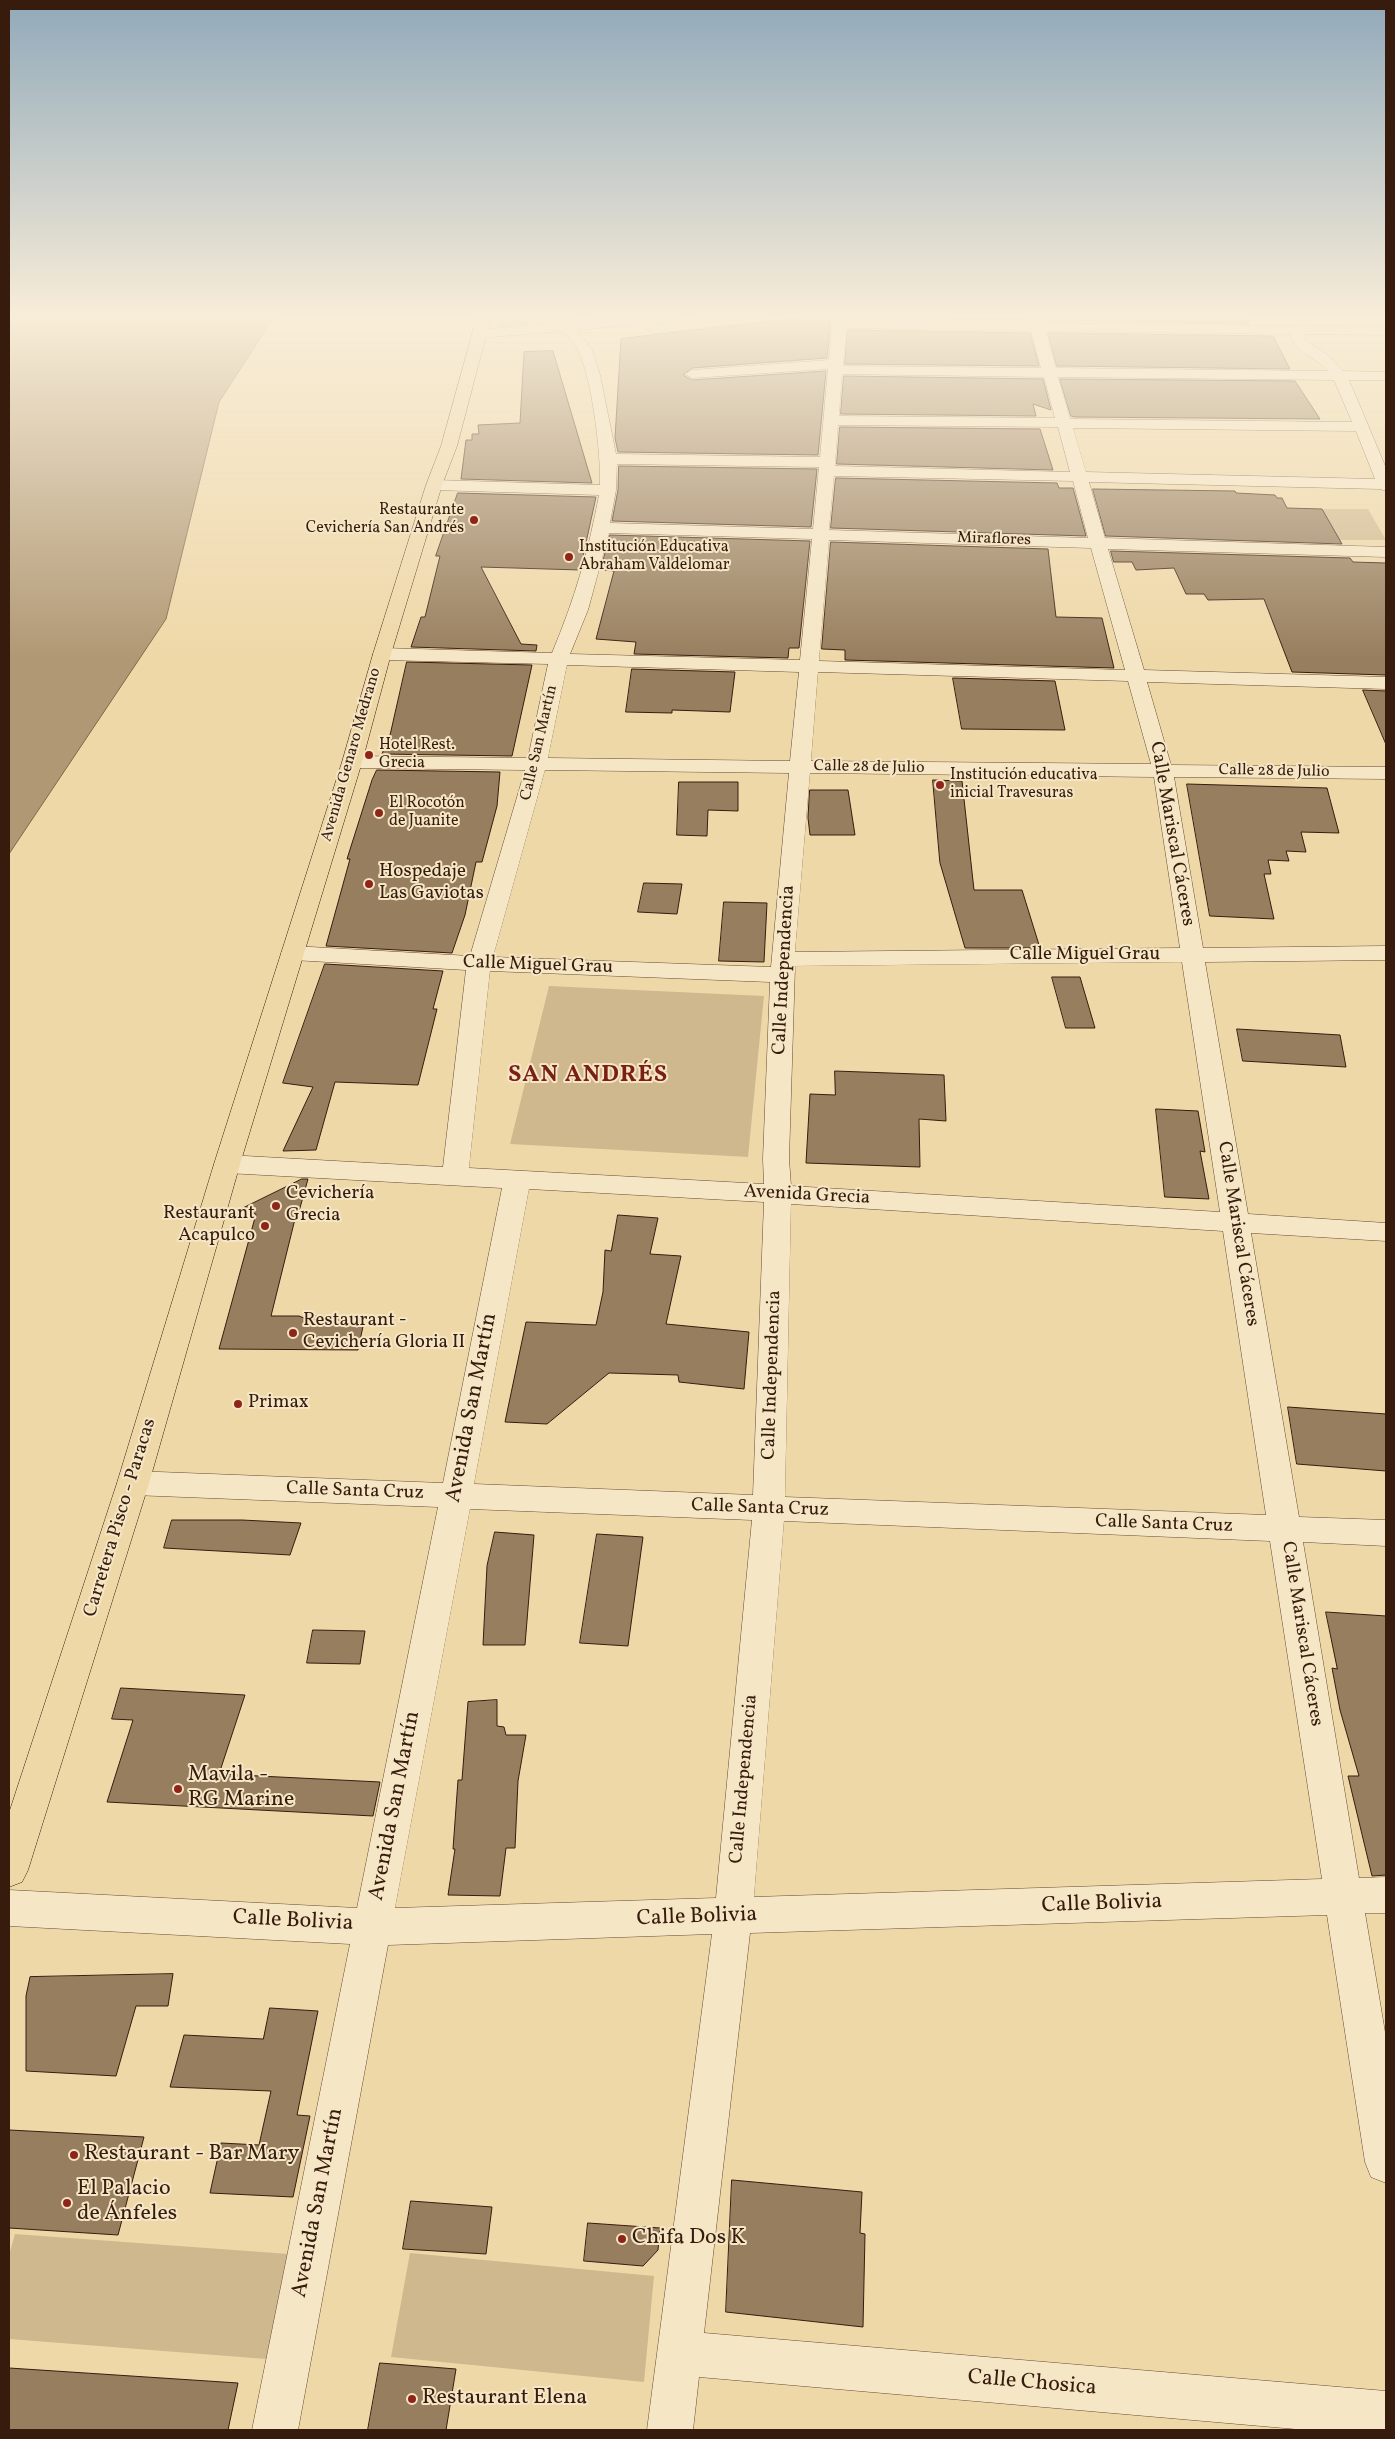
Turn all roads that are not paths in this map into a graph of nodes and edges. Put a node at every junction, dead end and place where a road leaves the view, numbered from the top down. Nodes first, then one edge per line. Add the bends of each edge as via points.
1 (453, 431) edge
2 (603, 431) edge
3 (830, 431) edge
4 (1067, 431) edge
5 (1364, 431) edge
6 (609, 459) junction
7 (827, 467) junction
8 (1081, 477) junction
9 (1384, 478) edge
10 (434, 485) junction
11 (608, 490) junction
12 (603, 528) junction
13 (821, 535) junction
14 (1099, 543) junction
15 (1386, 552) edge
16 (382, 654) junction
17 (559, 658) junction
18 (809, 666) junction
19 (1136, 676) junction
20 (1386, 683) edge
21 (352, 762) junction
22 (537, 764) junction
23 (800, 767) junction
24 (1163, 771) junction
25 (1386, 774) edge
26 (293, 953) junction
27 (1386, 953) edge
28 (1193, 955) junction
29 (479, 964) junction
30 (783, 967) junction
31 (227, 1164) junction
32 (455, 1178) junction
33 (517, 1181) junction
34 (778, 1194) junction
35 (1235, 1223) junction
36 (1386, 1232) edge
37 (133, 1483) junction
38 (456, 1496) junction
39 (769, 1509) junction
40 (1284, 1529) junction
41 (1386, 1533) edge
42 (9, 1870) edge
43 (1386, 1896) edge
44 (1344, 1897) junction
45 (9, 1908) edge
46 (733, 1917) junction
47 (372, 1927) junction
48 (1386, 2162) edge
49 (678, 2353) junction
50 (1386, 2414) edge
51 (274, 2430) edge
52 (670, 2430) edge

1 - 10 main road, Avenida Genaro Medrano
2 - 6 street, Calle San Martín
3 - 7 street, Calle Independencia
4 - 8 street, Calle Mariscal Cáceres
5 - 9 street
6 - 7 street
6 - 11 street, Calle San Martín
7 - 8 street
7 - 13 street, Calle Independencia
8 - 9 street
8 - 14 street, Calle Mariscal Cáceres
10 - 11 street
10 - 16 main road, Avenida Genaro Medrano
11 - 12 street, Calle San Martín
12 - 13 street, Miraflores
12 - 17 street, Calle San Martín via 579,610
13 - 14 street, Miraflores
13 - 18 street, Calle Independencia
14 - 15 street, Miraflores
14 - 19 street, Calle Mariscal Cáceres
16 - 17 street
16 - 21 main road, Avenida Genaro Medrano
17 - 18 street
17 - 22 street, Calle San Martín
18 - 19 street
18 - 23 street, Calle Independencia
19 - 20 street
19 - 24 street, Calle Mariscal Cáceres
21 - 22 street, Calle 28 de Julio
21 - 26 main road, Avenida Genaro Medrano
22 - 23 street, Calle 28 de Julio
22 - 29 street, Calle San Martín
23 - 24 street, Calle 28 de Julio
23 - 30 street, Calle Independencia
24 - 25 street, Calle 28 de Julio
24 - 28 street, Calle Mariscal Cáceres
26 - 29 street, Calle Miguel Grau
26 - 31 main road, Avenida Genaro Medrano
27 - 28 street, Calle Miguel Grau
28 - 30 street, Calle Miguel Grau
28 - 35 street, Calle Mariscal Cáceres
29 - 30 street, Calle Miguel Grau
29 - 32 street, Calle San Martín
30 - 34 street, Calle Independencia via 776,1159
31 - 32 street, Avenida Grecia
31 - 37 main road, Carretera Pisco - Paracas
32 - 33 street, Avenida Grecia
33 - 34 street, Avenida Grecia
33 - 38 street, Avenida San Martín
34 - 35 street, Avenida Grecia
34 - 39 street, Calle Independencia
35 - 36 street, Avenida Grecia
35 - 40 street, Calle Mariscal Cáceres
37 - 38 street, Calle Santa Cruz
37 - 42 main road, Carretera Pisco - Paracas
38 - 39 street, Calle Santa Cruz
38 - 47 street, Avenida San Martín
39 - 40 street, Calle Santa Cruz
39 - 46 street, Calle Independencia
40 - 41 street, Calle Santa Cruz
40 - 44 street, Calle Mariscal Cáceres
43 - 44 street, Calle Bolivia
44 - 46 street, Calle Bolivia
44 - 48 street, Calle Mariscal Cáceres
45 - 47 street, Calle Bolivia
46 - 47 street, Calle Bolivia
46 - 49 street, Calle Independencia
47 - 51 street, Avenida San Martín
49 - 50 street, Calle Chosica
49 - 52 street, Calle Independencia

